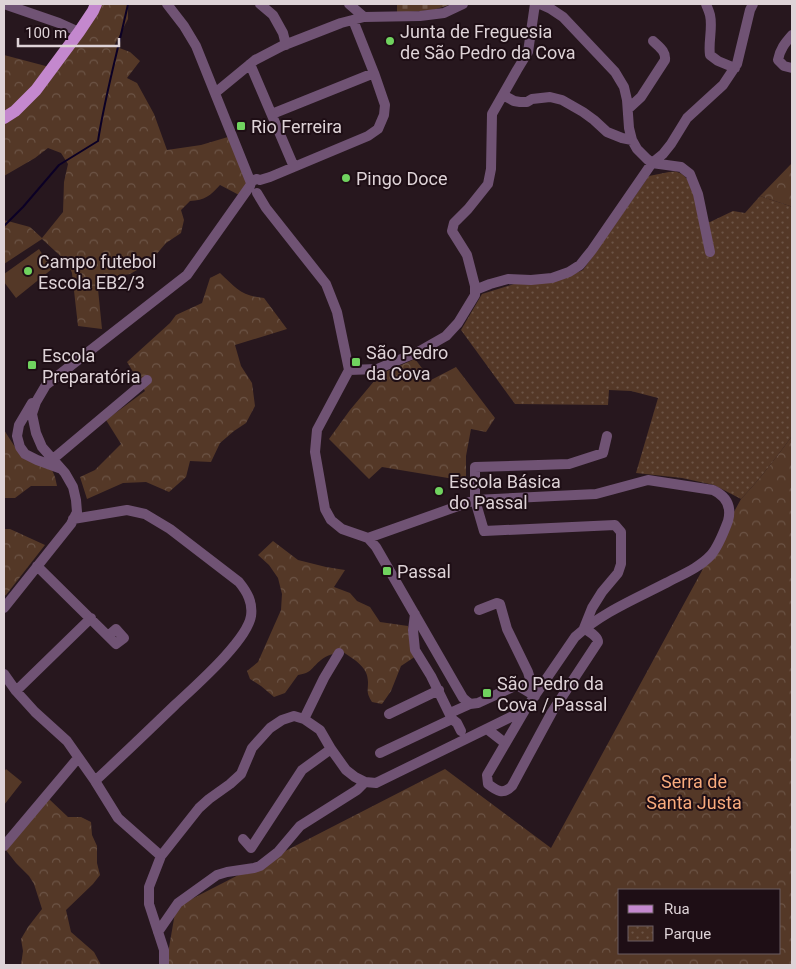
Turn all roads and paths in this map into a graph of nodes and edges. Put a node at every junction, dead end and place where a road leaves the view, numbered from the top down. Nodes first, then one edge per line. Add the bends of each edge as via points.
1 (4, 4) edge
2 (96, 4) edge
3 (167, 4) edge
4 (260, 4) edge
5 (349, 4) edge
6 (463, 4) edge
7 (536, 4) edge
8 (540, 4) edge
9 (706, 4) edge
10 (754, 4) edge
11 (364, 17) junction
12 (353, 20) junction
13 (78, 32) junction
14 (792, 35) edge
15 (653, 41) dead end
16 (286, 45) junction
17 (250, 64) junction
18 (735, 68) junction
19 (792, 68) edge
20 (374, 73) junction
21 (215, 93) junction
22 (503, 95) junction
23 (628, 109) junction
24 (272, 114) junction
25 (4, 118) edge
26 (632, 140) junction
27 (652, 163) junction
28 (294, 167) junction
29 (258, 185) junction
30 (710, 252) dead end
31 (475, 290) junction
32 (349, 370) junction
33 (148, 380) dead end
34 (46, 385) junction
35 (607, 436) dead end
36 (42, 447) junction
37 (25, 454) junction
38 (53, 460) junction
39 (60, 468) junction
40 (475, 500) junction
41 (74, 519) junction
42 (368, 538) junction
43 (37, 566) junction
44 (4, 607) edge
45 (479, 610) dead end
46 (415, 614) junction
47 (91, 618) junction
48 (584, 628) junction
49 (108, 636) dead end
50 (339, 653) dead end
51 (4, 674) edge
52 (439, 690) junction
53 (16, 691) junction
54 (536, 696) junction
55 (470, 704) junction
56 (525, 710) junction
57 (389, 714) dead end
58 (451, 716) junction
59 (304, 719) junction
60 (487, 729) junction
61 (461, 731) dead end
62 (505, 743) junction
63 (331, 749) junction
64 (380, 753) dead end
65 (78, 758) junction
66 (95, 781) junction
67 (365, 782) junction
68 (243, 839) dead end
69 (4, 846) edge
70 (160, 856) junction
71 (158, 932) junction
72 (164, 965) edge

1 - 13 street
2 - 13 main road
3 - 21 street via 196,46
4 - 16 street via 273,15
5 - 11 street
6 - 11 street via 444,13
7 - 22 street via 528,52
8 - 23 street via 563,17 615,72 624,87
9 - 18 street via 711,19 710,55
10 - 18 street
11 - 12 street
12 - 16 street
12 - 20 street
13 - 25 main road via 36,90
14 - 19 street via 784,44 778,60
15 - 23 street via 664,52 665,60 641,96
16 - 17 street
17 - 21 street
17 - 24 street
18 - 27 street via 687,118 671,144
20 - 24 street
20 - 28 street via 385,105 378,129
21 - 29 street via 246,169
22 - 26 street via 520,102 550,97 562,100 607,132
22 - 31 street via 492,114 488,184 454,223 452,231 467,255
23 - 26 street
24 - 28 street
26 - 27 street
27 - 30 street via 682,167 690,174 698,194
27 - 31 street via 580,265 552,278 508,279
28 - 29 street
29 - 32 street via 266,208 326,284 337,312
29 - 34 street via 237,206 187,275
31 - 32 street via 458,323 446,336 377,369
32 - 42 street via 317,430 315,452 325,509 331,520 342,529
33 - 38 street
34 - 36 street via 32,414
34 - 37 street via 19,425 17,436
35 - 40 street via 603,454 569,464 474,466
36 - 37 street via 36,456
36 - 38 street
37 - 39 street
38 - 39 street
39 - 41 street via 73,487 77,512
40 - 42 street
40 - 48 street via 484,530 615,525 620,532 621,564 592,608
40 - 48 street via 596,494 648,480 713,490 724,497 730,515 712,554 691,570
41 - 43 street
41 - 66 street via 127,510 145,514 239,582 251,604 247,628 213,670
42 - 46 street
43 - 44 street
43 - 47 street
45 - 54 street via 497,602 500,604 507,629
46 - 52 street via 415,650
46 - 55 street via 462,698
47 - 49 street
47 - 53 street
48 - 54 street
48 - 62 street via 598,642 552,712 512,786 503,792 488,784 487,775
50 - 59 street
51 - 53 street
52 - 57 street
52 - 58 street
53 - 65 street via 67,742
54 - 55 street via 517,685
54 - 56 street
55 - 58 street
56 - 60 street
56 - 62 street
58 - 61 street
58 - 64 street
59 - 63 street via 320,730
59 - 70 street via 294,716 270,728 252,748 241,774 199,808
60 - 62 street
60 - 67 street via 376,782
63 - 67 street via 346,770
63 - 68 street via 302,770 251,848
65 - 66 street
65 - 69 street
66 - 70 street via 118,818
67 - 71 street via 300,826 278,852 260,866 217,875 178,903
70 - 71 street via 149,887 149,904
71 - 72 street via 164,950

